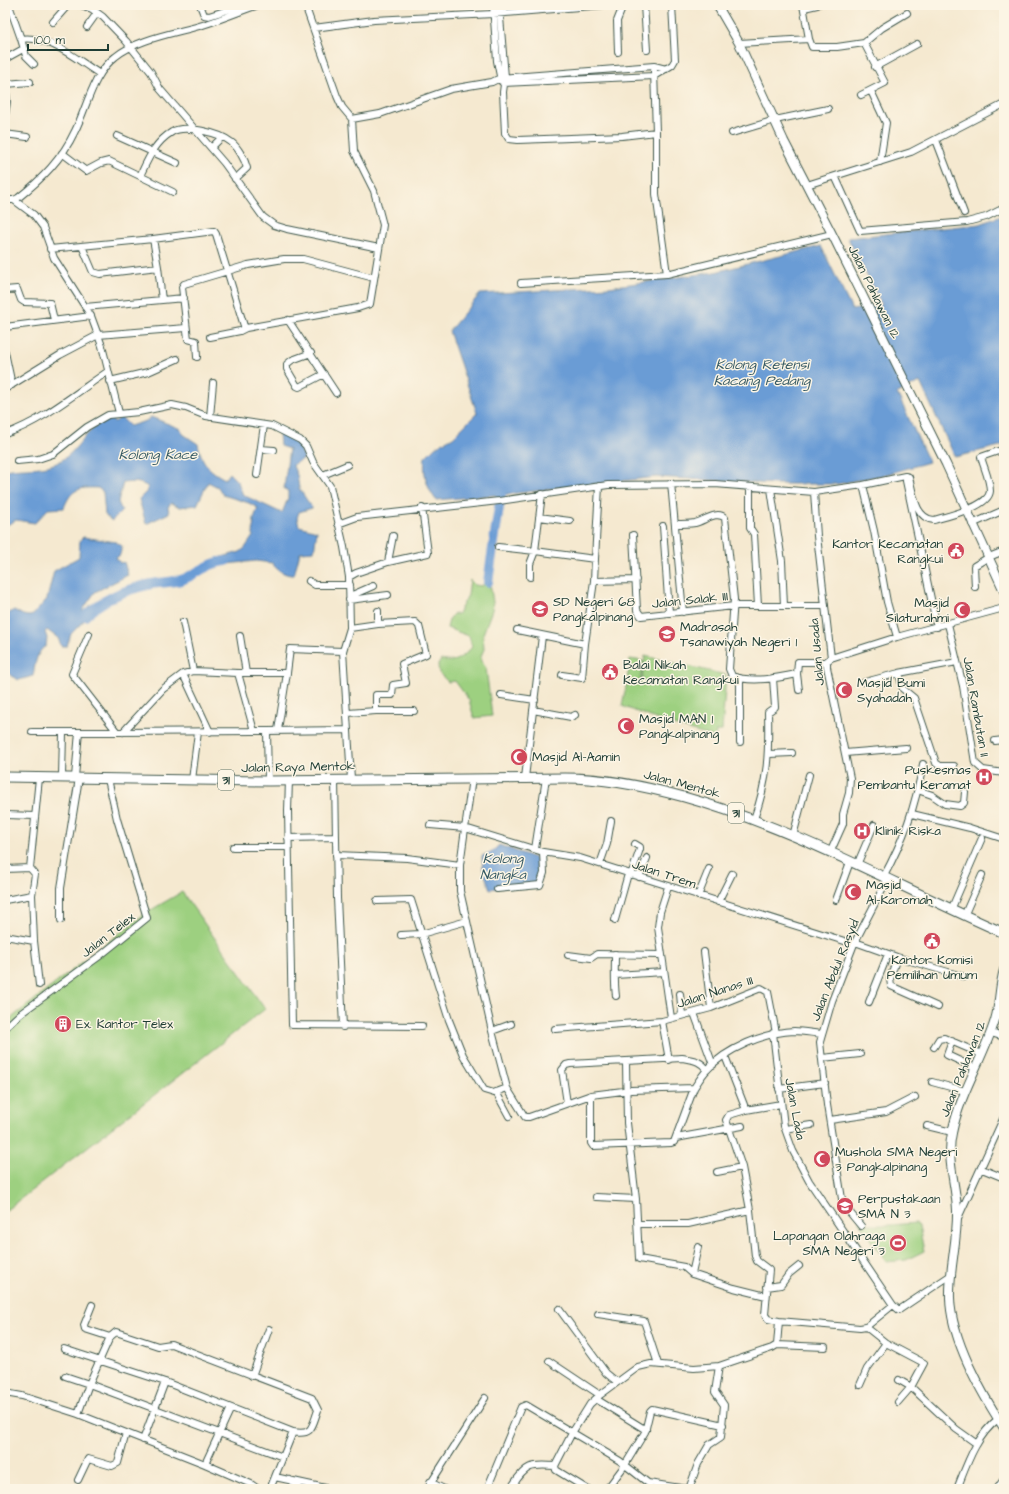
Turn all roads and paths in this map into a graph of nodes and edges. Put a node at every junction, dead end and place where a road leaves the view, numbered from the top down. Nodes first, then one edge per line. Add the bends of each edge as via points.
1 (9, 5) edge
2 (68, 5) edge
3 (81, 5) edge
4 (200, 5) edge
5 (243, 5) edge
6 (258, 5) edge
7 (305, 5) edge
8 (493, 5) edge
9 (500, 5) edge
10 (604, 5) edge
11 (621, 5) edge
12 (644, 5) edge
13 (672, 5) edge
14 (717, 5) edge
15 (817, 5) edge
16 (803, 6) edge
17 (97, 13) junction
18 (907, 13) dead end
19 (493, 14) junction
20 (500, 14) junction
21 (53, 22) dead end
22 (87, 27) dead end
23 (314, 28) junction
24 (21, 39) junction
25 (809, 39) junction
26 (739, 43) junction
27 (864, 43) junction
28 (917, 44) dead end
29 (131, 47) junction
30 (23, 49) junction
31 (647, 50) dead end
32 (618, 52) dead end
33 (5, 59) edge
34 (34, 64) dead end
35 (654, 66) junction
36 (875, 67) junction
37 (666, 69) junction
38 (100, 74) junction
39 (654, 76) junction
40 (502, 81) junction
41 (30, 82) dead end
42 (5, 83) edge
43 (871, 91) junction
44 (861, 95) dead end
45 (1004, 104) edge
46 (828, 109) dead end
47 (5, 115) edge
48 (352, 119) junction
49 (775, 120) junction
50 (194, 130) junction
51 (656, 132) junction
52 (732, 133) dead end
53 (5, 134) edge
54 (117, 136) dead end
55 (27, 137) dead end
56 (222, 137) junction
57 (936, 140) junction
58 (211, 148) junction
59 (152, 152) junction
60 (62, 153) junction
61 (880, 162) junction
62 (177, 163) dead end
63 (140, 176) junction
64 (835, 176) junction
65 (235, 180) junction
66 (807, 185) junction
67 (173, 192) dead end
68 (5, 200) edge
69 (14, 200) junction
70 (1004, 208) edge
71 (964, 213) dead end
72 (832, 234) junction
73 (153, 239) junction
74 (82, 246) junction
75 (379, 248) junction
76 (50, 249) junction
77 (158, 267) junction
78 (228, 271) junction
79 (666, 274) junction
80 (374, 278) junction
81 (521, 283) dead end
82 (5, 290) edge
83 (184, 298) junction
84 (162, 300) junction
85 (85, 307) junction
86 (91, 316) junction
87 (54, 320) junction
88 (288, 320) junction
89 (5, 327) edge
90 (186, 328) junction
91 (246, 328) junction
92 (98, 334) junction
93 (210, 337) dead end
94 (5, 352) edge
95 (310, 354) junction
96 (197, 357) dead end
97 (177, 359) dead end
98 (107, 372) junction
99 (324, 374) junction
100 (110, 381) junction
101 (212, 383) dead end
102 (12, 385) junction
103 (5, 389) edge
104 (336, 393) dead end
105 (118, 413) junction
106 (210, 417) junction
107 (264, 425) junction
108 (5, 434) edge
109 (261, 449) junction
110 (1004, 449) edge
111 (274, 450) dead end
112 (17, 461) dead end
113 (347, 465) dead end
114 (257, 475) dead end
115 (323, 476) junction
116 (905, 476) junction
117 (671, 483) junction
118 (862, 485) junction
119 (598, 486) junction
120 (750, 487) junction
121 (771, 489) junction
122 (814, 492) junction
123 (542, 494) junction
124 (422, 508) junction
125 (967, 510) junction
126 (1004, 510) edge
127 (539, 517) junction
128 (570, 521) dead end
129 (338, 524) junction
130 (675, 524) junction
131 (972, 524) junction
132 (663, 526) dead end
133 (633, 535) dead end
134 (393, 536) dead end
135 (498, 547) dead end
136 (535, 551) junction
137 (1004, 552) edge
138 (989, 557) junction
139 (595, 559) junction
140 (388, 562) junction
141 (530, 576) dead end
142 (349, 577) junction
143 (636, 580) junction
144 (309, 581) dead end
145 (594, 581) junction
146 (350, 586) junction
147 (374, 586) dead end
148 (975, 587) dead end
149 (1004, 591) edge
150 (388, 595) dead end
151 (350, 598) junction
152 (734, 606) junction
153 (758, 606) junction
154 (784, 606) junction
155 (824, 606) junction
156 (1004, 608) edge
157 (378, 611) dead end
158 (683, 612) junction
159 (669, 613) junction
160 (183, 622) dead end
161 (378, 624) junction
162 (948, 624) junction
163 (936, 627) junction
164 (350, 628) junction
165 (517, 630) dead end
166 (89, 634) dead end
167 (240, 636) dead end
168 (542, 636) junction
169 (897, 637) junction
170 (585, 644) junction
171 (343, 651) junction
172 (829, 660) junction
173 (957, 662) junction
174 (192, 671) junction
175 (238, 673) junction
176 (246, 673) junction
177 (287, 673) junction
178 (899, 673) junction
179 (183, 674) junction
180 (797, 674) junction
181 (562, 675) dead end
182 (740, 678) junction
183 (773, 678) junction
184 (865, 682) dead end
185 (799, 690) dead end
186 (501, 695) dead end
187 (534, 700) junction
188 (376, 710) junction
189 (533, 710) junction
190 (414, 711) dead end
191 (348, 713) junction
192 (575, 715) dead end
193 (278, 730) junction
194 (348, 730) junction
195 (254, 731) junction
196 (267, 731) junction
197 (32, 732) dead end
198 (79, 732) junction
199 (120, 732) junction
200 (198, 732) junction
201 (210, 732) junction
202 (63, 733) junction
203 (1004, 740) edge
204 (995, 741) dead end
205 (740, 742) dead end
206 (906, 748) dead end
207 (792, 753) dead end
208 (845, 753) junction
209 (769, 754) junction
210 (923, 764) dead end
211 (954, 766) dead end
212 (1004, 773) edge
213 (809, 775) dead end
214 (5, 777) edge
215 (62, 777) junction
216 (39, 778) junction
217 (77, 778) junction
218 (472, 778) junction
219 (525, 778) junction
220 (546, 778) junction
221 (108, 779) junction
222 (335, 779) junction
223 (351, 779) junction
224 (448, 779) joint
225 (192, 780) junction
226 (268, 780) junction
227 (288, 780) junction
228 (918, 790) junction
229 (965, 792) dead end
230 (912, 814) junction
231 (6, 815) edge
232 (35, 816) junction
233 (754, 819) junction
234 (611, 821) dead end
235 (430, 825) dead end
236 (874, 825) dead end
237 (465, 828) junction
238 (793, 836) junction
239 (336, 837) junction
240 (288, 838) junction
241 (982, 838) dead end
242 (1004, 839) edge
243 (635, 844) dead end
244 (233, 846) dead end
245 (288, 847) junction
246 (535, 849) junction
247 (544, 852) junction
248 (830, 853) junction
249 (336, 855) junction
250 (647, 858) dead end
251 (600, 864) junction
252 (854, 864) junction
253 (460, 865) junction
254 (30, 868) junction
255 (5, 869) edge
256 (709, 869) dead end
257 (630, 874) junction
258 (732, 874) dead end
259 (982, 875) dead end
260 (639, 878) junction
261 (885, 879) junction
262 (668, 887) junction
263 (497, 889) dead end
264 (32, 894) junction
265 (698, 896) junction
266 (5, 900) edge
267 (836, 900) dead end
268 (377, 901) dead end
269 (718, 902) junction
270 (951, 910) junction
271 (964, 916) junction
272 (61, 920) dead end
273 (615, 920) dead end
274 (467, 921) junction
275 (1004, 933) edge
276 (421, 934) junction
277 (401, 935) dead end
278 (5, 936) edge
279 (34, 941) junction
280 (855, 943) junction
281 (704, 952) dead end
282 (615, 954) junction
283 (888, 954) junction
284 (568, 955) dead end
285 (662, 955) junction
286 (898, 957) junction
287 (1004, 970) edge
288 (664, 972) junction
289 (615, 975) junction
290 (966, 977) dead end
291 (40, 985) dead end
292 (680, 994) dead end
293 (616, 996) dead end
294 (868, 1002) dead end
295 (938, 1007) dead end
296 (710, 1008) junction
297 (1001, 1010) edge
298 (694, 1013) junction
299 (682, 1015) junction
300 (671, 1018) junction
301 (662, 1021) junction
302 (510, 1024) dead end
303 (343, 1026) junction
304 (422, 1026) dead end
305 (5, 1028) edge
306 (555, 1030) dead end
307 (492, 1031) junction
308 (775, 1033) junction
309 (991, 1033) junction
310 (822, 1034) junction
311 (1004, 1037) edge
312 (952, 1041) junction
313 (934, 1047) dead end
314 (860, 1054) dead end
315 (981, 1054) junction
316 (725, 1056) junction
317 (822, 1058) junction
318 (669, 1060) junction
319 (626, 1062) junction
320 (713, 1065) junction
321 (975, 1068) junction
322 (707, 1070) junction
323 (932, 1082) dead end
324 (825, 1083) junction
325 (507, 1088) junction
326 (694, 1088) junction
327 (779, 1089) junction
328 (625, 1090) junction
329 (965, 1091) junction
330 (496, 1092) junction
331 (591, 1095) junction
332 (915, 1097) dead end
333 (567, 1103) junction
334 (781, 1104) junction
335 (746, 1110) junction
336 (509, 1116) dead end
337 (1004, 1117) edge
338 (830, 1120) junction
339 (811, 1125) dead end
340 (742, 1126) dead end
341 (927, 1126) dead end
342 (728, 1129) junction
343 (785, 1129) junction
344 (952, 1132) junction
345 (676, 1138) junction
346 (629, 1145) junction
347 (742, 1167) junction
348 (982, 1169) junction
349 (717, 1172) dead end
350 (1004, 1178) edge
351 (596, 1197) dead end
352 (636, 1199) junction
353 (750, 1210) junction
354 (957, 1220) junction
355 (638, 1224) junction
356 (860, 1226) dead end
357 (698, 1246) dead end
358 (799, 1266) dead end
359 (692, 1274) junction
360 (951, 1275) junction
361 (767, 1287) junction
362 (766, 1296) junction
363 (892, 1304) junction
364 (92, 1305) dead end
365 (559, 1310) dead end
366 (598, 1314) dead end
367 (779, 1321) junction
368 (866, 1326) junction
369 (269, 1329) dead end
370 (110, 1337) junction
371 (886, 1343) junction
372 (777, 1345) junction
373 (825, 1347) dead end
374 (64, 1348) dead end
375 (100, 1360) junction
376 (549, 1361) dead end
377 (658, 1364) junction
378 (719, 1366) junction
379 (65, 1376) dead end
380 (252, 1376) junction
381 (899, 1380) dead end
382 (165, 1382) junction
383 (617, 1382) junction
384 (89, 1384) junction
385 (860, 1385) dead end
386 (911, 1387) junction
387 (5, 1393) edge
388 (598, 1397) junction
389 (485, 1398) dead end
390 (898, 1402) dead end
391 (155, 1408) junction
392 (231, 1408) junction
393 (78, 1414) junction
394 (998, 1419) junction
395 (723, 1425) junction
396 (1004, 1428) edge
397 (646, 1430) junction
398 (292, 1432) junction
399 (126, 1433) junction
400 (572, 1433) junction
401 (219, 1434) junction
402 (143, 1440) junction
403 (977, 1444) junction
404 (283, 1457) junction
405 (206, 1464) junction
406 (626, 1465) junction
407 (555, 1466) junction
408 (275, 1477) junction
409 (1004, 1479) edge
410 (78, 1480) dead end
411 (290, 1480) junction
412 (430, 1482) junction
413 (513, 1485) dead end
414 (249, 1486) edge
415 (258, 1489) edge
416 (270, 1489) edge
417 (299, 1489) edge
418 (327, 1489) edge
419 (427, 1489) edge
420 (444, 1489) edge
421 (487, 1489) edge
422 (587, 1489) edge
423 (607, 1489) edge
424 (688, 1489) edge
425 (956, 1489) edge
426 (996, 1489) edge

1 - 24 street
2 - 21 street
3 - 17 street
4 - 5 street via 204,15 209,16
6 - 29 street
7 - 23 street
8 - 19 street
9 - 20 street
10 - 20 street
11 - 32 street via 617,21
12 - 31 street
13 - 37 street via 675,60
14 - 26 main road, Jalan Pahlawan 12
15 - 16 street
16 - 25 street
17 - 22 street
17 - 29 street
18 - 27 street via 882,28
19 - 20 street
19 - 23 street via 374,20
19 - 40 street
20 - 40 street
23 - 48 street via 337,96
24 - 30 street
24 - 38 street via 32,38 50,43
25 - 26 street
25 - 27 street via 812,47 816,48
26 - 49 main road, Jalan Pahlawan 12
27 - 36 street
28 - 36 street
29 - 38 street via 115,56
29 - 50 street via 151,72 160,89
30 - 33 street
30 - 34 street via 30,62
35 - 37 street
35 - 39 street
35 - 40 street
36 - 43 street via 885,83
37 - 39 street
38 - 60 street via 75,132
39 - 40 street
39 - 51 street
40 - 48 street via 451,89 380,114
40 - 51 street via 505,133 509,139 577,138
41 - 42 street
42 - 47 street
43 - 44 street
43 - 61 street via 886,123
45 - 57 street
46 - 49 street
48 - 75 street via 354,151 374,191 381,217 382,233
49 - 52 street
49 - 66 main road, Jalan Pahlawan 12
50 - 56 street
50 - 58 street
50 - 59 street via 184,128 172,131
51 - 79 street via 656,194
53 - 55 street
54 - 59 street
56 - 58 street
56 - 65 street via 232,142 248,168
57 - 61 street via 911,152
57 - 71 street
58 - 65 street
59 - 62 street
59 - 63 street
60 - 63 street via 86,171 101,162 109,161
60 - 69 street via 47,174
61 - 64 street
63 - 67 street
64 - 66 street
64 - 70 street via 860,231 967,222 986,218
65 - 75 street via 263,217 274,225
66 - 72 main road, Jalan Pahlawan 12
68 - 69 street
69 - 76 street via 34,215 43,226
72 - 79 street
72 - 125 main road, Jalan Pahlawan 12
73 - 74 street
73 - 77 street
73 - 78 street via 214,231
74 - 76 street
74 - 77 street via 91,268 96,273
75 - 80 street
76 - 85 street
77 - 84 street
78 - 80 street via 266,261 303,259
78 - 83 street via 184,284
78 - 91 street
79 - 81 street
80 - 88 street via 370,304 367,306
82 - 87 street via 17,289 24,302 50,303
83 - 84 street
83 - 90 street
84 - 85 street
85 - 86 street
86 - 87 street
86 - 92 street
87 - 89 street
88 - 91 street
88 - 95 street
90 - 92 street
90 - 96 street via 188,339 196,341
91 - 93 street
92 - 98 street
92 - 102 street
94 - 102 street
95 - 99 street
95 - 99 street via 287,364 287,369 297,386
97 - 100 street via 148,372
98 - 100 street
98 - 108 street via 18,430
99 - 104 street
100 - 105 street
101 - 106 street
102 - 103 street
105 - 106 street via 139,412 172,404
105 - 112 street via 104,416 53,454 38,459
106 - 107 street
107 - 109 street
107 - 115 street via 278,428 298,438 306,446
109 - 111 street
109 - 114 street
110 - 125 street via 982,455 989,494 984,502
113 - 115 street
115 - 129 street via 330,486
116 - 118 street
116 - 125 street via 909,477 917,508 924,518 934,520
116 - 163 street
117 - 119 street
117 - 120 street
117 - 130 street
118 - 122 street
118 - 169 street
119 - 123 street
119 - 139 street
120 - 121 street
120 - 153 street via 750,528 754,534
121 - 122 street
121 - 154 street via 782,562
122 - 155 street, Jalan Usada
123 - 124 street
123 - 127 street
124 - 129 street via 357,517
124 - 140 street via 428,553
125 - 131 main road, Jalan Pahlawan 12
126 - 131 street
127 - 128 street
127 - 136 street
129 - 142 street
130 - 152 street via 696,522 707,517 725,517
130 - 158 street
131 - 138 main road, Jalan Pahlawan 12
132 - 159 street
133 - 143 street, Jalan Salak III
134 - 140 street
135 - 136 street
136 - 139 street
136 - 141 street via 530,564
137 - 138 street
138 - 148 street via 974,566
138 - 149 main road, Jalan Pahlawan 12
139 - 145 street
140 - 142 street
142 - 146 street
143 - 145 street
143 - 159 street, Jalan Salak III via 639,616
144 - 146 street via 315,585
145 - 170 street
146 - 151 street
147 - 151 street
150 - 151 street
151 - 164 street
152 - 153 street, Jalan Salak III
152 - 158 street, Jalan Salak III
152 - 182 street via 729,671 732,676
153 - 154 street, Jalan Salak III
154 - 155 street, Jalan Salak III
155 - 172 street, Jalan Usada
156 - 162 street
157 - 161 street
158 - 159 street, Jalan Salak III
160 - 174 street
161 - 164 street
161 - 188 street via 418,624 426,654 402,664 406,683 393,685 392,695 376,695
162 - 163 street
162 - 173 street, Jalan Rambutan II
163 - 169 street
164 - 171 street
165 - 168 street
166 - 199 street via 72,674
167 - 176 street
168 - 170 street
168 - 187 street
169 - 172 street
170 - 181 street via 582,678
171 - 177 street via 290,649
171 - 191 street
172 - 180 street via 798,662
172 - 208 street, Jalan Usada
173 - 178 street
173 - 212 street, Jalan Rambutan II via 975,763 983,770
174 - 175 street
174 - 179 street
175 - 176 street
175 - 195 street
176 - 177 street
177 - 193 street
178 - 184 street
178 - 211 street via 903,689 914,696 936,763 940,766
179 - 199 street via 163,689
179 - 201 street
180 - 183 street
180 - 185 street
182 - 183 street
182 - 205 street
183 - 209 street via 775,707 768,712
186 - 187 street
187 - 189 street
188 - 190 street
188 - 191 street
189 - 192 street via 571,717
189 - 219 street
191 - 194 street
193 - 194 street
193 - 196 street
194 - 223 street
195 - 196 street
195 - 201 street
196 - 226 street
197 - 202 street
198 - 199 street
198 - 202 street
198 - 217 street
199 - 200 street
200 - 201 street
200 - 225 street
202 - 215 street
203 - 204 street
206 - 208 street
207 - 209 street
208 - 248 street, Jalan Usada via 850,778 849,792 843,824
209 - 233 street via 763,792
210 - 228 street, Jalan Abdul Rasyid
213 - 238 street
214 - 216 highway, Jalan Raya Mentok / 31
215 - 216 highway, Jalan Raya Mentok / 31
215 - 217 highway, Jalan Raya Mentok / 31
216 - 232 street
217 - 221 highway, Jalan Raya Mentok / 31
217 - 272 street via 61,888
218 - 219 highway, Jalan Mentok / 31
218 - 224 highway, Jalan Mentok / 31
218 - 237 street
219 - 220 highway, Jalan Mentok / 31
220 - 233 highway, Jalan Mentok / 31 via 579,778 629,784 709,804
220 - 246 street
221 - 225 highway, Jalan Raya Mentok / 31
221 - 305 street, Jalan Telex via 117,819 147,918
222 - 223 highway, Jalan Raya Mentok / 31
222 - 227 highway, Jalan Raya Mentok / 31
222 - 239 street
223 - 224 highway, Jalan Raya Mentok / 31
225 - 226 highway, Jalan Raya Mentok / 31
226 - 227 highway, Jalan Raya Mentok / 31
227 - 240 street
228 - 229 street via 932,795 942,803 958,806 964,803
228 - 230 street, Jalan Abdul Rasyid
230 - 242 street
230 - 261 street, Jalan Abdul Rasyid
231 - 232 street
232 - 254 street
233 - 238 highway, Jalan Mentok / 31
234 - 251 street
235 - 237 street, Jalan Trem
236 - 252 street
237 - 246 street, Jalan Trem
237 - 253 street
238 - 248 highway, Jalan Mentok / 31
239 - 240 street
239 - 249 street
240 - 245 street
241 - 270 street
243 - 257 street via 640,849
244 - 245 street
245 - 303 street via 292,1025
246 - 247 street, Jalan Trem
247 - 251 street, Jalan Trem
247 - 263 street via 544,872 540,885
248 - 252 highway, Jalan Mentok / 31
249 - 253 street via 406,858
249 - 303 street
250 - 260 street
251 - 257 street, Jalan Trem
252 - 261 highway, Jalan Mentok / 31
252 - 267 street
253 - 274 street via 460,891
254 - 255 street
254 - 264 street via 35,874
256 - 265 street
257 - 260 street, Jalan Trem
257 - 273 street
258 - 269 street
259 - 271 street
260 - 262 street, Jalan Trem
261 - 270 highway, Jalan Mentok / 31
261 - 280 street, Jalan Abdul Rasyid
262 - 265 street, Jalan Trem
262 - 285 street via 658,923
264 - 266 street
264 - 279 street
265 - 269 street, Jalan Trem
268 - 276 street via 410,899
269 - 280 street, Jalan Trem
270 - 271 highway, Jalan Mentok / 31
271 - 275 highway, Jalan Mentok / 31
274 - 276 street
274 - 307 street
276 - 277 street
276 - 330 street via 463,1055 484,1090
278 - 279 street
279 - 291 street
280 - 283 street, Jalan Trem
280 - 310 street, Jalan Abdul Rasyid
281 - 296 street
282 - 284 street via 596,954 591,958
282 - 285 street
282 - 289 street
283 - 286 street, Jalan Trem
283 - 294 street
285 - 288 street
286 - 290 street, Jalan Trem
286 - 295 street via 890,986
287 - 297 main road, Jalan Pahlawan 12
288 - 289 street
288 - 300 street
289 - 293 street via 613,978
292 - 299 street
296 - 298 street, Jalan Nanas III
296 - 308 street, Jalan Nanas III via 757,988 765,989 769,996
297 - 309 main road, Jalan Pahlawan 12
298 - 299 street, Jalan Nanas III
298 - 320 street
299 - 300 street, Jalan Nanas III
300 - 301 street, Jalan Nanas III
301 - 306 street, Jalan Nanas III
301 - 318 street
302 - 307 street
303 - 304 street
307 - 325 street
308 - 310 street via 794,1031
308 - 316 street via 746,1044
308 - 327 street, Jalan Lada
309 - 311 street
309 - 315 main road, Jalan Pahlawan 12
310 - 317 street, Jalan Abdul Rasyid
312 - 313 street via 942,1038
312 - 315 street
312 - 321 street via 947,1055
314 - 317 street
315 - 321 main road, Jalan Pahlawan 12
316 - 320 street
316 - 335 street
317 - 324 street, Jalan Abdul Rasyid
318 - 319 street
318 - 322 street via 682,1058 698,1061
319 - 328 street
319 - 333 street via 566,1065 562,1070
320 - 322 street
321 - 329 main road, Jalan Pahlawan 12
322 - 326 street
323 - 329 street
324 - 327 street
324 - 338 street, Jalan Abdul Rasyid
325 - 330 street
325 - 333 street via 527,1118
326 - 328 street
326 - 345 street
327 - 334 street, Jalan Lada
328 - 331 street
328 - 346 street
329 - 344 main road, Jalan Pahlawan 12
330 - 336 street
331 - 333 street
331 - 346 street via 592,1144 597,1147
332 - 338 street via 886,1112
334 - 335 street
334 - 343 street, Jalan Lada
335 - 342 street via 728,1116
337 - 348 street
338 - 356 street, Jalan Abdul Rasyid via 842,1199
339 - 343 street
340 - 342 street
341 - 344 street
342 - 345 street
342 - 347 street
343 - 363 street, Jalan Lada via 809,1181
344 - 354 main road, Jalan Pahlawan 12 via 949,1153 956,1194
345 - 346 street via 673,1143
346 - 352 street
347 - 349 street
347 - 353 street
348 - 350 street
348 - 354 street
351 - 352 street
352 - 355 street
353 - 355 street via 688,1224
353 - 361 street via 755,1256 760,1264 769,1270
354 - 360 main road, Jalan Pahlawan 12
355 - 359 street via 639,1259 681,1266
357 - 359 street
358 - 361 street via 781,1285
359 - 362 street
360 - 363 street via 899,1310
360 - 394 main road, Jalan Pahlawan 12 via 950,1305 964,1354
361 - 362 street
362 - 367 street via 765,1315 768,1319
363 - 368 street
364 - 370 street via 84,1327
365 - 383 street via 606,1373
366 - 377 street via 644,1321
367 - 368 street via 860,1328
367 - 372 street
368 - 371 street
369 - 380 street
370 - 375 street
370 - 380 street via 116,1332 158,1346 171,1344
371 - 385 street via 867,1369
371 - 386 street via 924,1363
372 - 373 street
372 - 378 street via 753,1356
374 - 375 street
375 - 382 street
375 - 384 street
376 - 388 street
377 - 378 street via 694,1368
377 - 383 street via 638,1367
378 - 395 street via 715,1392 724,1405
379 - 384 street
380 - 398 street via 312,1398 317,1405 318,1410 308,1433
381 - 386 street
382 - 391 street
382 - 392 street
383 - 388 street
384 - 391 street
384 - 393 street
386 - 390 street
386 - 403 street via 956,1429
387 - 393 street
388 - 397 street
388 - 400 street via 590,1404
389 - 412 street
391 - 401 street
391 - 402 street
392 - 398 street
392 - 401 street
393 - 399 street
394 - 396 main road, Jalan Pahlawan 12
394 - 403 street via 988,1427
395 - 397 street via 654,1408 650,1411
395 - 424 street via 721,1437 709,1445
397 - 406 street
398 - 404 street
399 - 402 street
399 - 410 street via 118,1463 112,1466 88,1459
400 - 406 street
400 - 407 street
400 - 421 street via 526,1405 523,1406
401 - 404 street
401 - 405 street
402 - 405 street
403 - 425 street
404 - 408 street
405 - 414 street
406 - 423 street
406 - 424 street via 648,1483
407 - 413 street via 539,1464 526,1468
407 - 422 street via 556,1470
408 - 411 street
408 - 416 street
409 - 426 street
411 - 417 street
411 - 418 street
412 - 419 street
412 - 420 street
414 - 415 street

